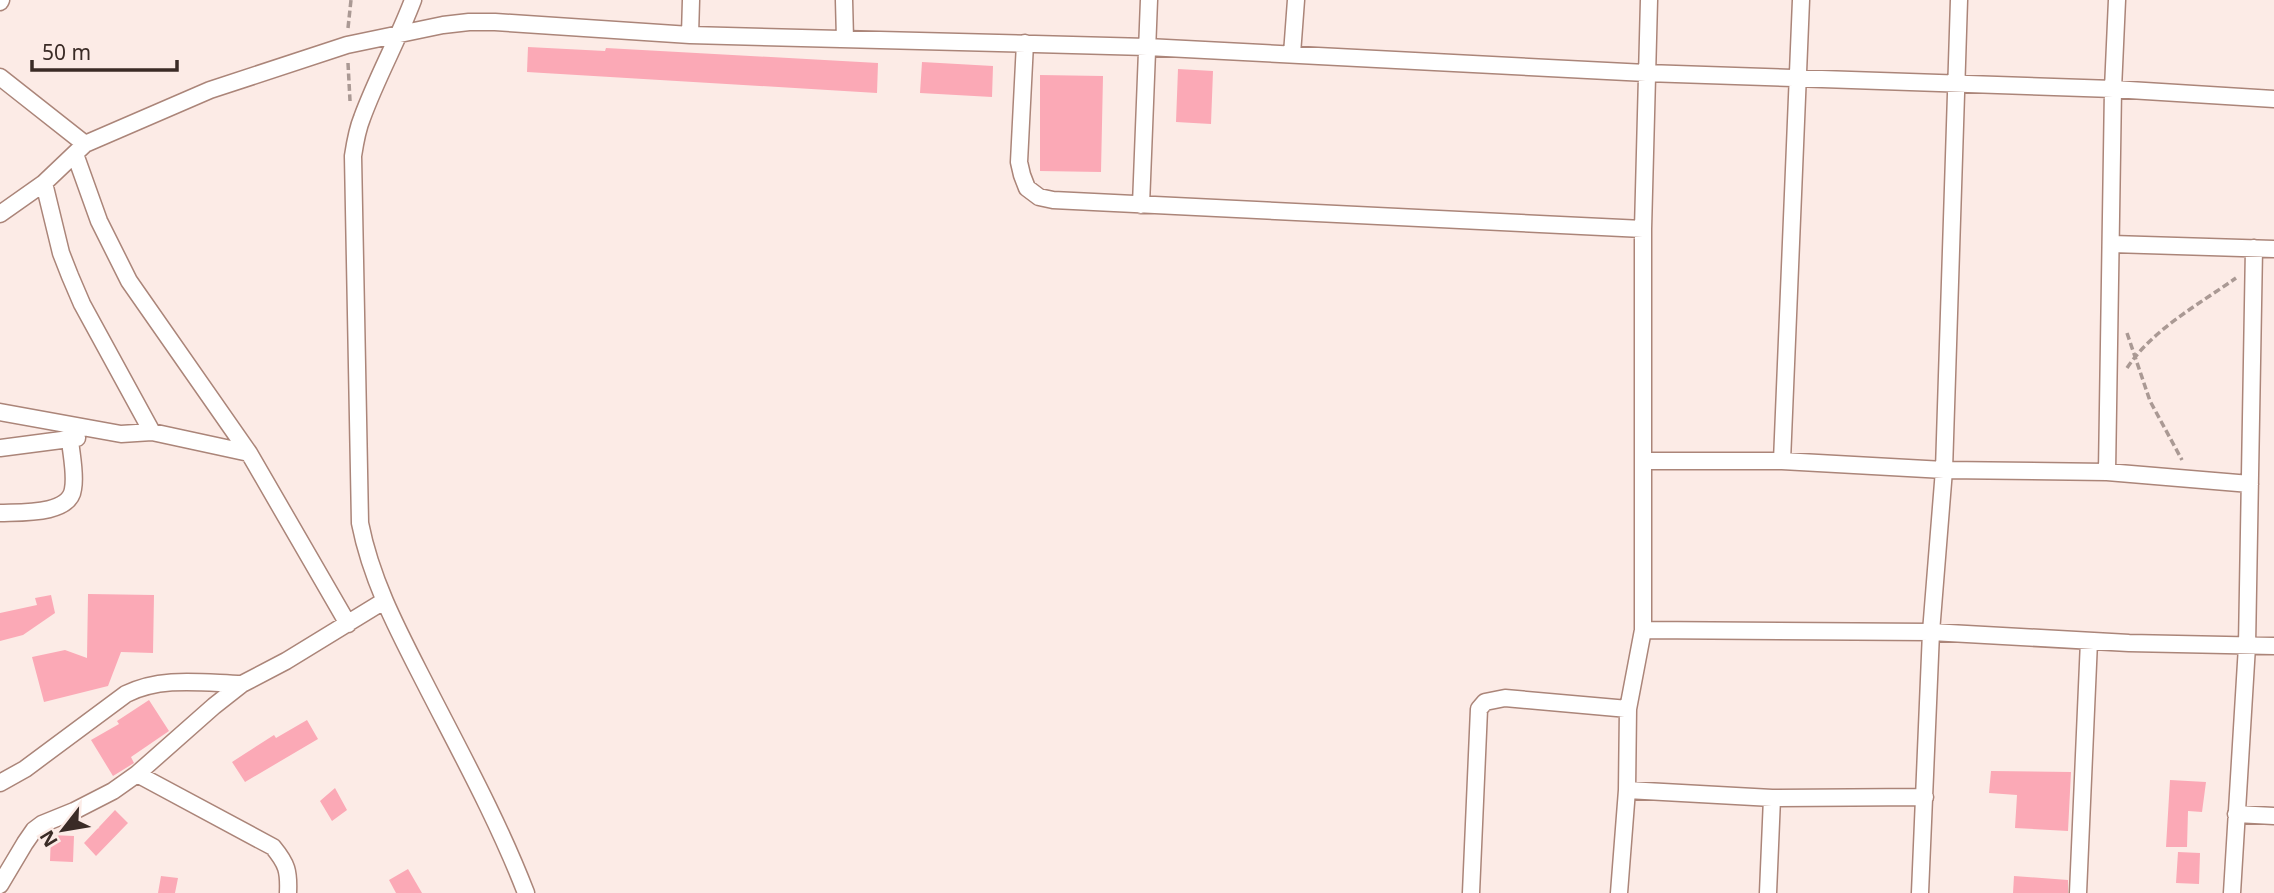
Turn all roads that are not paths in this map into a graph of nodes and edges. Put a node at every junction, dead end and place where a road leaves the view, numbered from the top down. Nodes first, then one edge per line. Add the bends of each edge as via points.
1 (412, 0) edge
2 (691, 0) edge
3 (844, 0) edge
4 (1149, 0) edge
5 (1296, 0) edge
6 (1648, 0) edge
7 (1801, 0) edge
8 (1959, 0) edge
9 (2117, 0) edge
10 (400, 35) junction
11 (690, 36) junction
12 (845, 39) junction
13 (1025, 43) junction
14 (1147, 47) junction
15 (1292, 54) junction
16 (1646, 73) junction
17 (0, 77) edge
18 (1798, 79) junction
19 (1955, 84) junction
20 (2113, 89) junction
21 (2274, 99) edge
22 (80, 149) junction
23 (44, 183) junction
24 (4, 205) edge
25 (1141, 205) junction
26 (1643, 229) junction
27 (2112, 244) junction
28 (2274, 249) edge
29 (2254, 256) junction
30 (0, 412) edge
31 (152, 432) junction
32 (121, 434) junction
33 (70, 439) junction
34 (0, 447) edge
35 (249, 453) junction
36 (1643, 461) junction
37 (1782, 461) junction
38 (1944, 470) junction
39 (2107, 472) junction
40 (2250, 484) junction
41 (0, 513) edge
42 (384, 601) junction
43 (348, 624) junction
44 (1643, 630) junction
45 (1931, 632) junction
46 (2089, 640) junction
47 (2247, 646) junction
48 (2274, 646) edge
49 (242, 684) junction
50 (1628, 709) junction
51 (137, 774) junction
52 (0, 783) edge
53 (1627, 790) junction
54 (1772, 797) junction
55 (1925, 797) junction
56 (2236, 814) junction
57 (2274, 816) edge
58 (0, 886) edge
59 (288, 893) edge
60 (526, 893) edge
61 (1471, 893) edge
62 (1619, 893) edge
63 (1768, 893) edge
64 (1920, 893) edge
65 (2078, 893) edge
66 (2232, 893) edge

1 - 10 street
2 - 11 street
3 - 12 street
4 - 14 street
5 - 15 street
6 - 16 street
7 - 18 street
8 - 19 street
9 - 20 street
10 - 11 street via 468,22
10 - 22 street via 347,45 210,90
10 - 42 street via 361,119 352,156 358,501 365,547
11 - 12 street
12 - 13 street
13 - 14 street
13 - 25 street via 1019,162 1027,188 1053,200
14 - 15 street
14 - 25 street
15 - 16 street
16 - 18 street
16 - 26 street
17 - 22 street
18 - 19 street
18 - 37 street
19 - 20 street
19 - 38 street
20 - 21 street
20 - 27 street
22 - 23 street
22 - 35 street via 99,220 129,281
23 - 24 street
23 - 31 street via 61,253 82,304
25 - 26 street
26 - 36 street
27 - 29 street
27 - 39 street
28 - 29 street
29 - 40 street
30 - 32 street
31 - 32 street
31 - 35 street
32 - 33 street
33 - 34 street
33 - 41 street via 71,497 54,509
35 - 43 street
36 - 37 street
36 - 44 street
37 - 38 street
38 - 39 street
38 - 45 street
39 - 40 street
40 - 47 street
42 - 43 street
42 - 60 street via 492,812
43 - 49 street
44 - 45 street
44 - 50 street
45 - 46 street
45 - 55 street
46 - 47 street
46 - 65 street
47 - 48 street
47 - 56 street
49 - 51 street
49 - 52 street via 173,682 138,688
50 - 53 street
50 - 61 street via 1505,698 1485,702 1479,709
51 - 58 street via 92,803 34,830
51 - 59 street via 273,847 289,873
53 - 54 street
53 - 62 street
54 - 55 street
54 - 63 street
55 - 64 street
56 - 57 street
56 - 66 street

